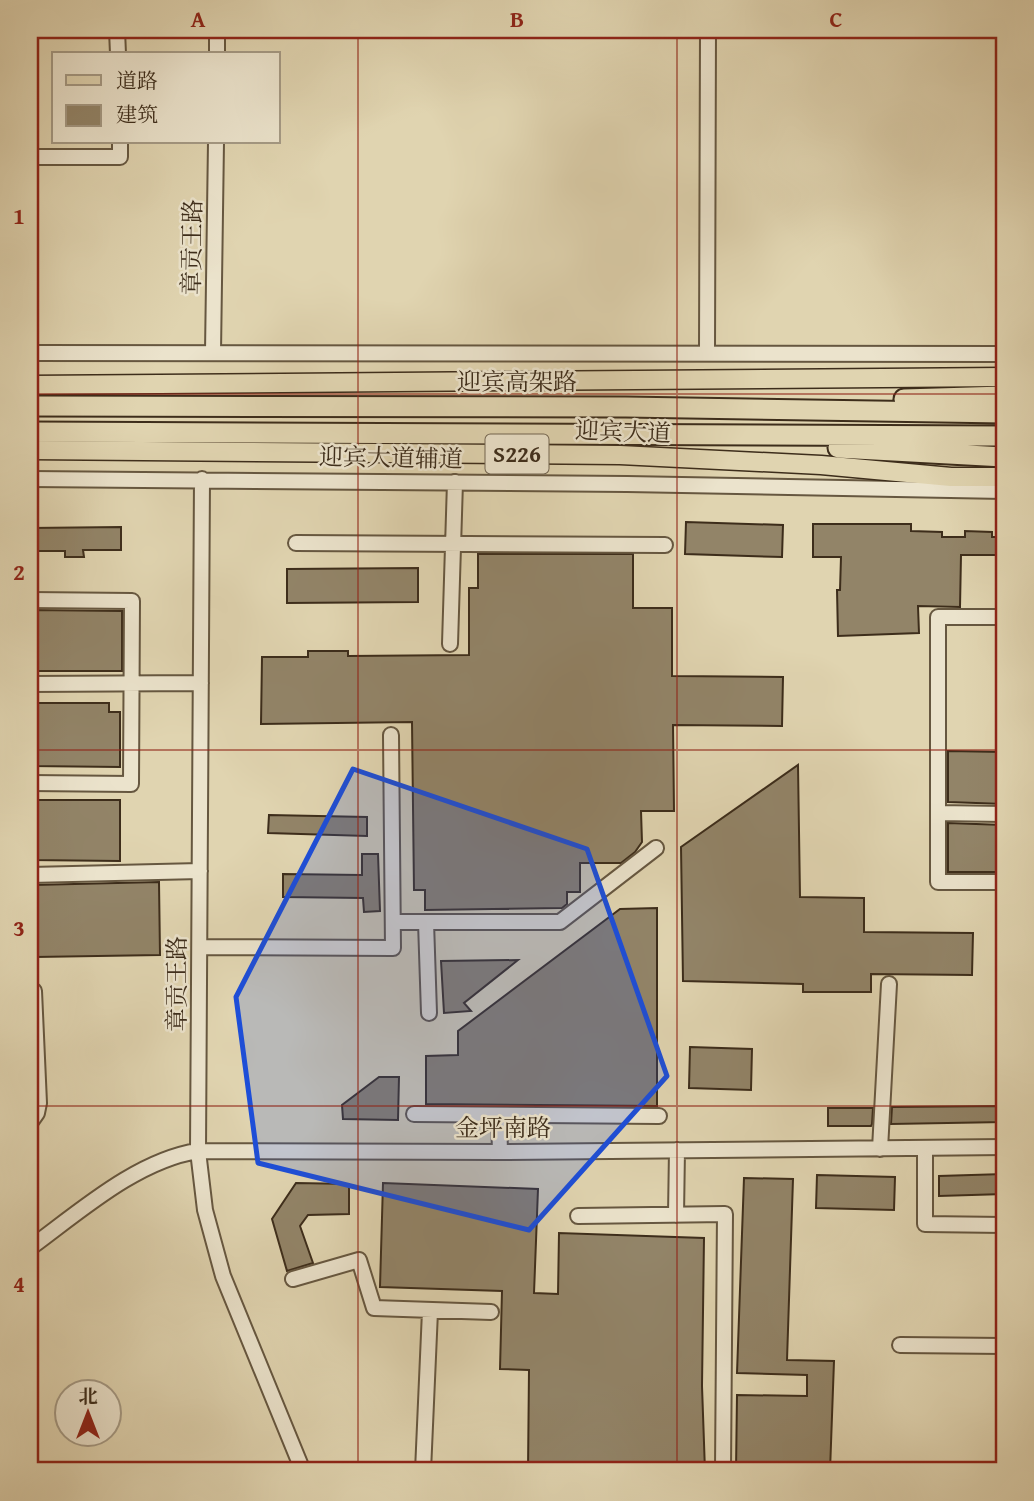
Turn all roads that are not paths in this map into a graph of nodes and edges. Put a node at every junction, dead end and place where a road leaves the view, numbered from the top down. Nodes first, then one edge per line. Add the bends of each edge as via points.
1 (117, 30) edge
2 (217, 30) edge
3 (708, 30) edge
4 (118, 52) edge
5 (217, 52) edge
6 (120, 144) edge
7 (216, 144) edge
8 (30, 157) edge
9 (213, 352) junction
10 (707, 352) junction
11 (30, 353) edge
12 (1004, 354) edge
13 (1004, 377) edge
14 (30, 385) edge
15 (1004, 396) edge
16 (30, 406) edge
17 (626, 407) junction
18 (1004, 413) edge
19 (30, 432) edge
20 (628, 435) junction
21 (1004, 436) edge
22 (30, 450) edge
23 (1004, 457) edge
24 (1004, 477) edge
25 (30, 479) edge
26 (202, 479) junction
27 (455, 482) junction
28 (1004, 491) edge
29 (296, 543) dead end
30 (453, 544) junction
31 (665, 545) dead end
32 (30, 600) edge
33 (1004, 617) edge
34 (450, 645) dead end
35 (201, 683) junction
36 (30, 684) edge
37 (131, 684) junction
38 (391, 735) dead end
39 (30, 783) edge
40 (938, 813) junction
41 (1004, 814) edge
42 (656, 848) dead end
43 (200, 872) junction
44 (30, 875) edge
45 (1004, 882) edge
46 (393, 922) junction
47 (426, 922) junction
48 (200, 947) junction
49 (889, 984) dead end
50 (30, 991) edge
51 (429, 1013) dead end
52 (414, 1114) dead end
53 (499, 1115) junction
54 (659, 1116) dead end
55 (30, 1123) edge
56 (1004, 1147) edge
57 (925, 1148) junction
58 (880, 1149) junction
59 (677, 1150) junction
60 (198, 1151) junction
61 (500, 1152) junction
62 (676, 1215) junction
63 (578, 1216) dead end
64 (1004, 1226) edge
65 (30, 1248) edge
66 (293, 1279) dead end
67 (430, 1311) junction
68 (491, 1312) dead end
69 (900, 1345) dead end
70 (1004, 1346) edge
71 (723, 1469) dead end
72 (303, 1471) edge
73 (423, 1471) edge

1 - 4 street
2 - 5 street
3 - 10 street
6 - 8 street via 120,157
7 - 9 street, 章贡王路
9 - 10 street
9 - 11 street
10 - 12 street
13 - 14 main road, 迎宾大道
15 - 17 highway
16 - 17 highway, 迎宾高架路
17 - 18 highway, 迎宾高架路
19 - 20 highway
20 - 21 highway
20 - 23 highway
22 - 24 main road, 迎宾大道 / S226 via 620,456
25 - 26 street, 迎宾大道辅道
26 - 27 street, 迎宾大道辅道
26 - 35 street, 章贡王路
27 - 28 street, 迎宾大道辅道
27 - 30 street
29 - 30 street
30 - 31 street
30 - 34 street
32 - 37 street via 132,601
33 - 40 street via 938,617
35 - 37 street
35 - 43 street, 章贡王路
36 - 37 street
37 - 39 street via 131,784
38 - 46 street
40 - 41 street
40 - 45 street via 938,882
42 - 47 street via 560,922
43 - 44 street
43 - 48 street, 章贡王路
46 - 47 street
46 - 48 street via 393,948
47 - 51 street
48 - 60 street, 章贡王路
49 - 58 street
50 - 55 street via 38,1103
52 - 53 street
53 - 54 street
53 - 61 street
56 - 57 street, 金坪南路
57 - 58 street, 金坪南路
57 - 64 street via 925,1224
58 - 59 street, 金坪南路
59 - 61 street, 金坪南路
59 - 62 street
60 - 61 street, 金坪南路
60 - 65 street, 金坪南路 via 181,1153 138,1172
60 - 72 street, 章贡王路 via 205,1210 223,1276
62 - 63 street
62 - 71 street via 725,1214
66 - 67 street via 359,1260 374,1308
67 - 68 street
67 - 73 street
69 - 70 street

